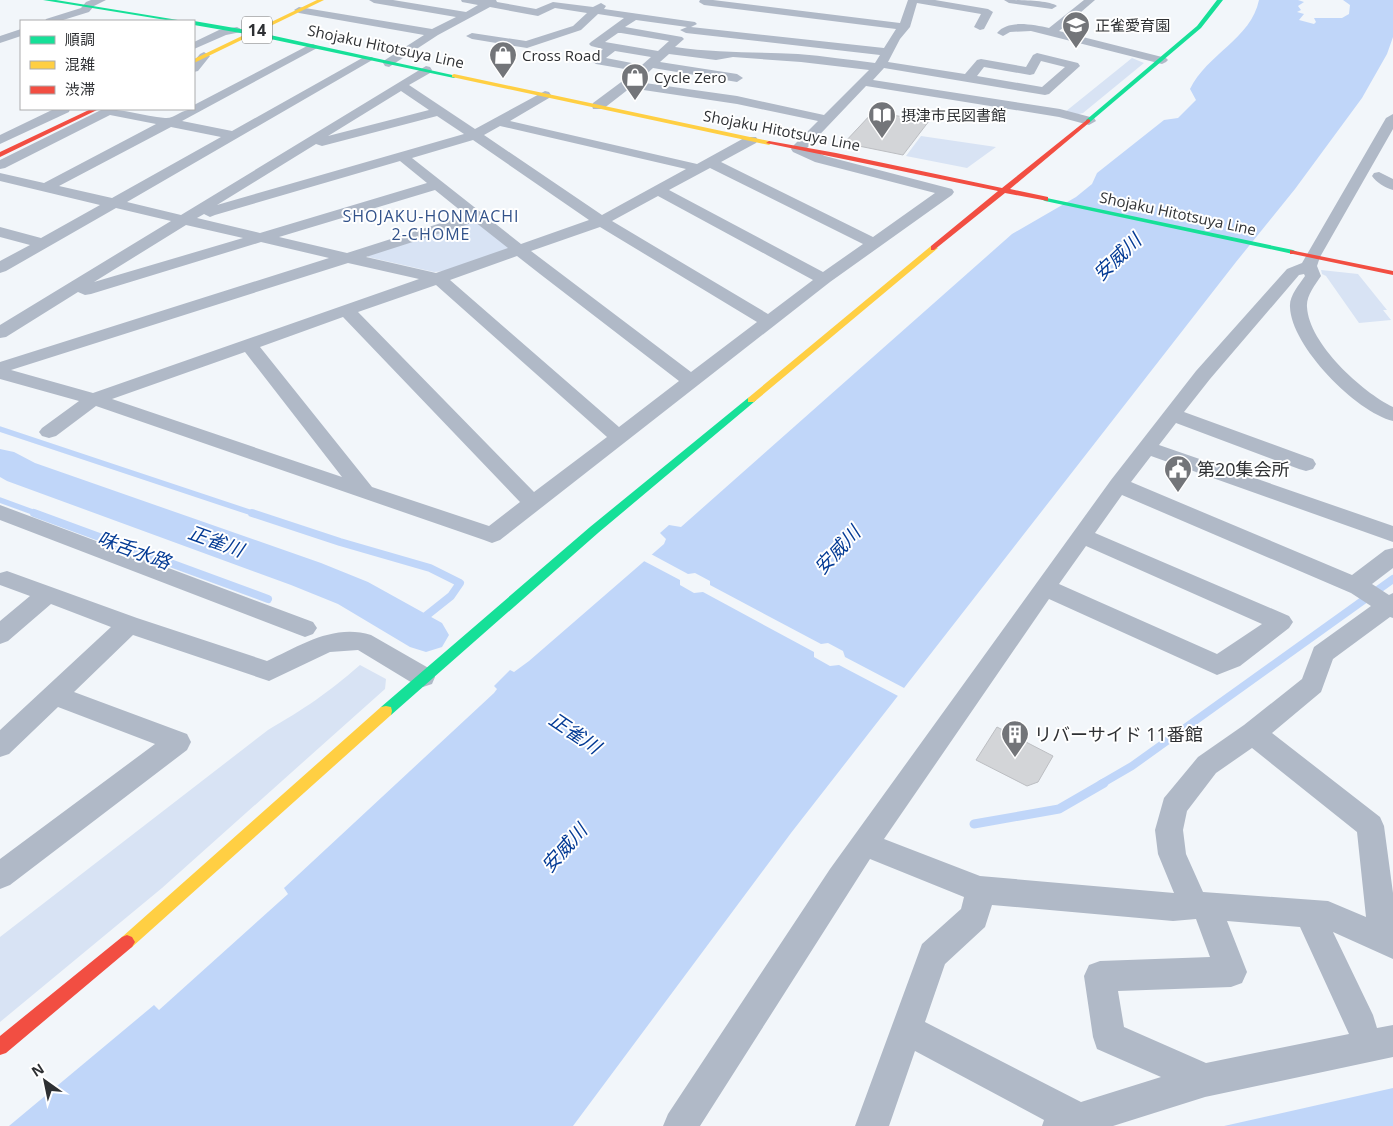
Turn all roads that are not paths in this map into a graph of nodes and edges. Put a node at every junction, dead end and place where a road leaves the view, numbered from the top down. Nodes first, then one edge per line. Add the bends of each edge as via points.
1 (46, 0) edge
2 (101, 0) edge
3 (321, 0) edge
4 (374, 0) edge
5 (466, 0) edge
6 (609, 0) edge
7 (914, 0) edge
8 (1009, 0) edge
9 (1090, 0) edge
10 (1220, 0) edge
11 (705, 1) edge
12 (492, 2) edge
13 (1021, 2) junction
14 (842, 4) dead end
15 (299, 5) edge
16 (1052, 6) dead end
17 (88, 7) junction
18 (415, 7) junction
19 (593, 11) junction
20 (400, 15) dead end
21 (1015, 15) dead end
22 (466, 16) junction
23 (634, 16) junction
24 (705, 18) dead end
25 (53, 20) edge
26 (174, 20) edge
27 (829, 20) junction
28 (454, 22) junction
29 (195, 23) edge
30 (904, 27) junction
31 (980, 27) dead end
32 (615, 29) junction
33 (237, 30) junction
34 (509, 30) dead end
35 (685, 31) junction
36 (20, 32) edge
37 (252, 32) junction
38 (526, 32) dead end
39 (1051, 32) junction
40 (434, 33) junction
41 (1003, 33) dead end
42 (553, 35) junction
43 (472, 36) dead end
44 (896, 37) junction
45 (0, 40) edge
46 (195, 46) edge
47 (313, 47) junction
48 (613, 47) junction
49 (665, 52) junction
50 (887, 52) junction
51 (756, 55) junction
52 (197, 57) edge
53 (368, 59) junction
54 (1162, 60) junction
55 (389, 63) junction
56 (879, 66) junction
57 (649, 67) junction
58 (426, 70) junction
59 (968, 79) junction
60 (864, 82) junction
61 (628, 84) junction
62 (402, 86) junction
63 (545, 95) junction
64 (598, 106) junction
65 (195, 109) edge
66 (62, 110) edge
67 (79, 110) edge
68 (104, 110) edge
69 (104, 110) edge
70 (110, 110) edge
71 (193, 110) edge
72 (441, 111) junction
73 (827, 119) junction
74 (1393, 119) edge
75 (1089, 121) junction
76 (499, 122) junction
77 (168, 123) junction
78 (232, 135) junction
79 (475, 135) junction
80 (0, 140) edge
81 (750, 140) junction
82 (0, 147) edge
83 (798, 148) junction
84 (297, 149) junction
85 (0, 156) edge
86 (402, 156) junction
87 (0, 165) edge
88 (704, 165) junction
89 (1380, 176) dead end
90 (0, 177) edge
91 (437, 185) junction
92 (1393, 186) edge
93 (47, 188) junction
94 (658, 190) junction
95 (1006, 192) junction
96 (114, 203) junction
97 (476, 216) junction
98 (183, 220) junction
99 (601, 221) junction
100 (0, 232) edge
101 (261, 238) junction
102 (41, 243) junction
103 (874, 244) junction
104 (522, 250) junction
105 (348, 258) junction
106 (1307, 259) junction
107 (0, 268) edge
108 (1393, 273) edge
109 (438, 279) junction
110 (824, 279) junction
111 (57, 298) junction
112 (347, 311) junction
113 (769, 322) junction
114 (0, 333) edge
115 (249, 345) junction
116 (0, 368) edge
117 (0, 373) edge
118 (692, 382) junction
119 (94, 398) junction
120 (1173, 414) junction
121 (1393, 415) edge
122 (49, 432) dead end
123 (619, 437) junction
124 (1147, 448) junction
125 (1306, 464) dead end
126 (1118, 484) junction
127 (364, 490) junction
128 (533, 502) junction
129 (0, 512) edge
130 (1393, 534) edge
131 (1082, 536) junction
132 (1393, 556) edge
133 (7, 579) dead end
134 (1357, 586) junction
135 (1045, 587) junction
136 (48, 594) junction
137 (1388, 604) edge
138 (130, 624) junction
139 (305, 628) dead end
140 (0, 635) edge
141 (422, 677) junction
142 (54, 695) junction
143 (1253, 733) junction
144 (0, 746) edge
145 (865, 844) junction
146 (0, 876) edge
147 (980, 890) junction
148 (1200, 906) junction
149 (1309, 914) junction
150 (1389, 942) edge
151 (1362, 1026) dead end
152 (906, 1029) junction
153 (1393, 1041) edge
154 (0, 1047) edge
155 (1205, 1080) junction
156 (1068, 1122) edge
157 (680, 1126) edge
158 (872, 1126) edge

1 - 17 main road
2 - 17 street
3 - 15 main road, 14
4 - 18 street
5 - 12 street
6 - 19 street
7 - 30 street via 903,12
7 - 31 street via 988,12
8 - 13 street
9 - 39 street
10 - 54 main road via 1199,27
11 - 27 street
11 - 27 street via 699,8 779,19
12 - 19 street via 538,13 553,5
12 - 22 street
13 - 16 street
13 - 21 street
14 - 27 street
15 - 33 main road, 14
15 - 37 main road, 14
15 - 40 street
17 - 25 street
17 - 26 main road
18 - 20 street
18 - 22 street
19 - 23 street
19 - 42 street via 577,28
22 - 28 street
23 - 32 street
23 - 35 street
24 - 35 street via 695,16
27 - 30 street
27 - 44 street via 840,30
28 - 34 street
28 - 40 street
29 - 33 main road, Shojaku Hitotsuya Line
30 - 44 street
32 - 35 street
32 - 48 street via 595,44
33 - 37 main road, Shojaku Hitotsuya Line
33 - 46 street via 223,32
33 - 52 main road, 14
35 - 49 street
35 - 50 street
36 - 45 street
37 - 47 main road, Shojaku Hitotsuya Line
37 - 52 main road, 14
38 - 42 street
39 - 41 street via 1031,28 1007,29
39 - 54 street
40 - 55 street
42 - 43 street via 527,45
44 - 50 street
47 - 53 main road, Shojaku Hitotsuya Line
47 - 65 street
48 - 49 street
48 - 57 street via 596,60
49 - 51 street
49 - 57 street
50 - 56 street
51 - 56 street
51 - 57 street via 734,82
53 - 55 main road, Shojaku Hitotsuya Line
53 - 78 street
54 - 75 main road
55 - 58 main road, Shojaku Hitotsuya Line
56 - 59 street
56 - 60 street
57 - 61 street
58 - 62 street
58 - 63 main road, Shojaku Hitotsuya Line
59 - 59 street via 1045,91 1074,66 1037,57 1030,71 981,63
60 - 73 street
60 - 75 street via 1060,113
61 - 64 street
61 - 73 street via 737,100
62 - 72 street
62 - 84 street
63 - 64 main road, Shojaku Hitotsuya Line
63 - 76 street
64 - 81 main road, Shojaku Hitotsuya Line
66 - 80 street
67 - 82 main road
68 - 85 main road
69 - 87 street
70 - 77 street
71 - 77 street
72 - 79 street
72 - 84 street
73 - 83 street
74 - 106 street
75 - 95 main road
76 - 79 street
76 - 88 street
77 - 78 street
77 - 93 street
78 - 96 street
79 - 86 street
79 - 99 street
81 - 83 main road, Shojaku Hitotsuya Line
81 - 88 street
83 - 95 main road, Shojaku Hitotsuya Line
83 - 103 street via 820,159 947,192
84 - 98 street
86 - 91 street
86 - 98 street
88 - 94 street
88 - 103 street
89 - 92 street
90 - 93 street
91 - 97 street
91 - 101 street
93 - 96 street
94 - 99 street
94 - 110 street
95 - 106 main road, Shojaku Hitotsuya Line
95 - 141 main road via 594,530
96 - 98 street
96 - 102 street
97 - 104 street
97 - 105 street
98 - 101 street
98 - 111 street
99 - 104 street
99 - 113 street
100 - 102 street
101 - 105 street
101 - 111 street
102 - 107 street
103 - 110 street
104 - 109 street
104 - 118 street
105 - 109 street
105 - 116 street
106 - 108 main road, Shojaku Hitotsuya Line
106 - 120 street via 1203,375
106 - 121 street via 1313,276 1298,307 1306,333 1334,370 1362,398
109 - 112 street
109 - 123 street
110 - 113 street
111 - 114 street
112 - 115 street
112 - 128 street
113 - 118 street
115 - 119 street
115 - 127 street
117 - 119 street
118 - 123 street
119 - 122 street
119 - 127 street
120 - 124 street
120 - 125 street
123 - 128 street
124 - 126 street
124 - 130 street
126 - 131 street
126 - 134 street
127 - 128 street via 492,535
129 - 139 street
131 - 135 street
131 - 135 street via 1281,622 1217,666
132 - 134 street
133 - 136 street
134 - 137 street
135 - 145 street
136 - 138 street
136 - 140 street
137 - 143 street via 1323,654 1312,685
138 - 141 street via 269,671 327,642 362,641
138 - 142 street
141 - 154 main road via 124,945
142 - 144 street
142 - 146 street via 178,742
143 - 148 street via 1208,766 1174,807 1170,818 1172,854
143 - 150 street via 1370,826
145 - 147 street
145 - 157 street
147 - 148 street via 1173,907
147 - 152 street via 974,917 933,955
148 - 149 street
148 - 155 street via 1231,972 1100,976 1109,1037
149 - 150 street via 1328,915
149 - 151 street
152 - 156 street
152 - 158 street
153 - 155 street
155 - 156 street

